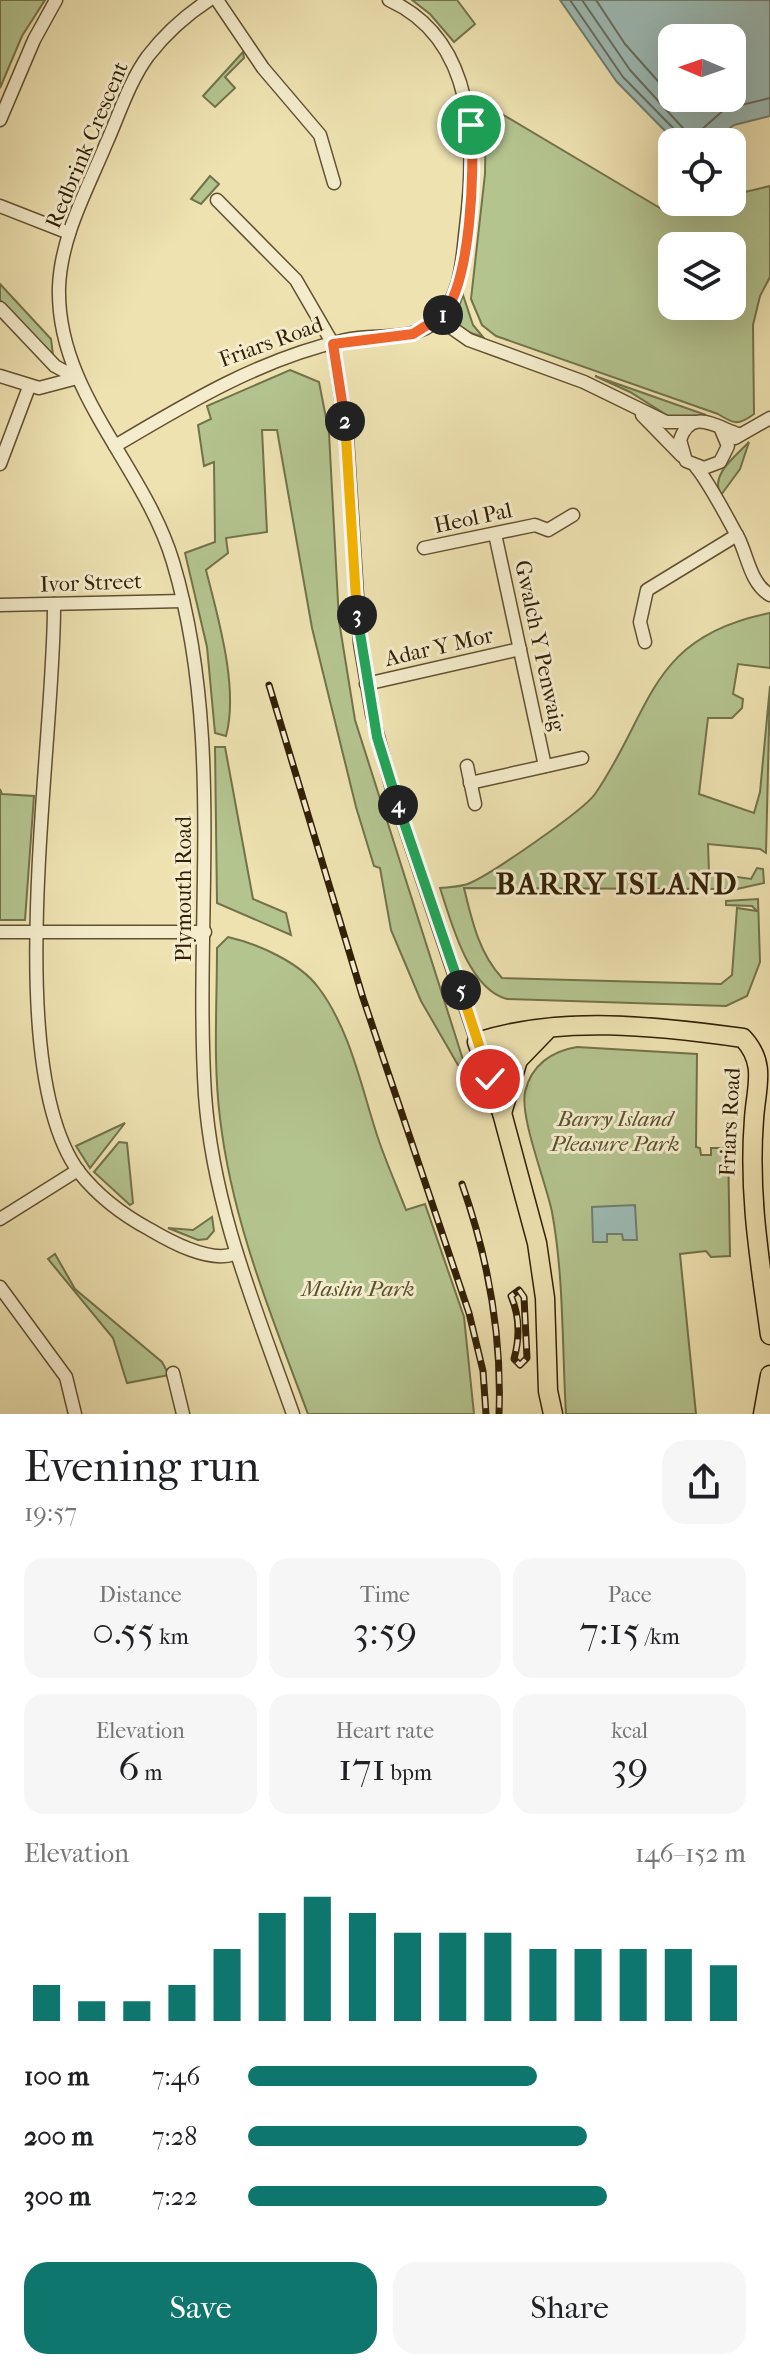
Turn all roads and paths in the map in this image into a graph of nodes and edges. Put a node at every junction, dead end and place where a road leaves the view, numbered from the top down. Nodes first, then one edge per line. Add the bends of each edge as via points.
1 (56, 0) edge
2 (209, 0) edge
3 (217, 0) edge
4 (389, 0) edge
5 (0, 120) edge
6 (334, 183) dead end
7 (217, 200) dead end
8 (0, 206) edge
9 (69, 233) junction
10 (0, 308) edge
11 (439, 319) junction
12 (333, 344) junction
13 (0, 376) edge
14 (77, 378) junction
15 (29, 387) junction
16 (627, 403) junction
17 (770, 418) edge
18 (694, 422) junction
19 (720, 427) junction
20 (738, 434) junction
21 (115, 446) junction
22 (727, 451) junction
23 (684, 458) junction
24 (0, 464) edge
25 (715, 466) junction
26 (696, 467) junction
27 (708, 481) junction
28 (573, 515) dead end
29 (495, 534) junction
30 (737, 535) junction
31 (424, 548) dead end
32 (770, 595) edge
33 (183, 601) junction
34 (54, 604) junction
35 (0, 605) edge
36 (645, 642) dead end
37 (520, 649) junction
38 (366, 684) junction
39 (582, 758) dead end
40 (467, 766) dead end
41 (545, 766) junction
42 (470, 783) junction
43 (475, 804) dead end
44 (0, 932) edge
45 (34, 932) junction
46 (205, 932) junction
47 (540, 1036) junction
48 (480, 1050) junction
49 (765, 1064) edge
50 (502, 1113) junction
51 (78, 1170) junction
52 (0, 1219) edge
53 (234, 1254) junction
54 (0, 1287) edge
55 (770, 1335) edge
56 (173, 1373) dead end
57 (770, 1375) edge
58 (548, 1391) junction
59 (75, 1414) edge
60 (183, 1414) edge
61 (293, 1414) edge
62 (542, 1414) edge
63 (553, 1414) edge
64 (763, 1414) edge

1 - 5 street
2 - 9 street, Redbrink Crescent via 171,30 140,69
3 - 6 street via 263,68 320,135
4 - 11 street via 424,24 444,48 471,125 472,173 460,277 450,307
7 - 12 street via 296,280
8 - 9 street
9 - 14 street, Redbrink Crescent via 59,309 62,338
10 - 14 street via 55,366
11 - 12 street, Friars Road via 413,334
11 - 16 street via 461,337 550,367
12 - 21 street, Friars Road via 214,389
12 - 38 street via 347,438 356,607
13 - 15 street
14 - 15 street
14 - 21 street, Plymouth Road
15 - 24 street
16 - 18 street via 670,424
16 - 23 street
17 - 20 street
18 - 19 street via 708,420
18 - 23 street via 680,440
19 - 20 street
19 - 22 street
20 - 22 street
21 - 33 street, Plymouth Road via 157,521
22 - 25 street
23 - 26 street
25 - 26 street
25 - 27 street
26 - 27 street
27 - 30 street
28 - 29 street, Heol Pal via 548,530 535,525
29 - 31 street, Heol Pal
29 - 37 street, Gwalch Y Penwaig
30 - 32 street via 756,582
30 - 36 street via 647,590 641,610
33 - 34 street, Ivor Street
33 - 46 street, Plymouth Road via 201,717
34 - 35 street, Ivor Street
34 - 45 street
37 - 38 street, Adar Y Mor
37 - 41 street, Gwalch Y Penwaig
38 - 48 street via 383,760
39 - 41 street
40 - 42 street
41 - 42 street
42 - 43 street
44 - 45 street
45 - 46 street
45 - 51 street via 42,1068 57,1127
46 - 53 street, Plymouth Road via 205,1094
47 - 48 main road, Friars Road via 517,1032
47 - 49 main road, Friars Road via 577,1026 690,1030 743,1038
47 - 50 main road via 513,1071
48 - 50 main road
49 - 55 main road, Friars Road via 750,1171
50 - 58 main road via 540,1256
51 - 52 street
51 - 53 street via 110,1203 160,1236 191,1249 225,1257
53 - 61 street, Plymouth Road
54 - 59 street via 66,1377
56 - 60 street
57 - 64 main road
58 - 62 main road
58 - 63 main road

